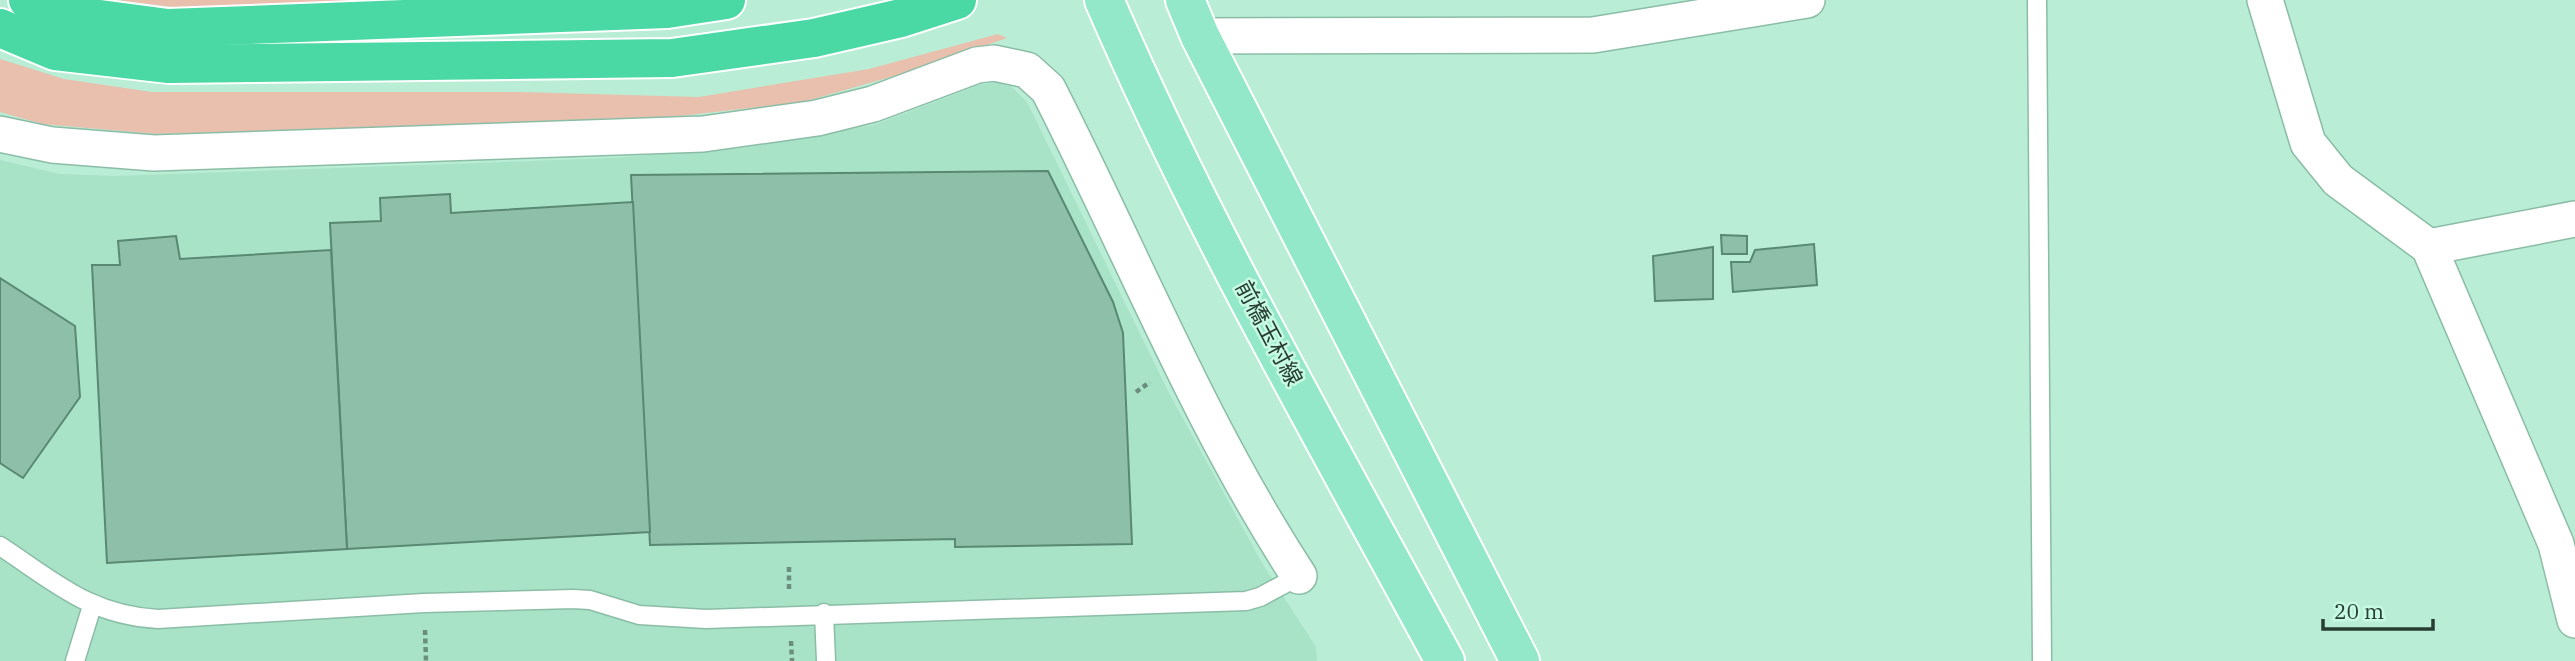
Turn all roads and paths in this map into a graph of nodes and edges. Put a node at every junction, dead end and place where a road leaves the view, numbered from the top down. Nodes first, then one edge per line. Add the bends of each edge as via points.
1 (28, 0) edge
2 (726, 0) edge
3 (957, 0) edge
4 (1104, 0) edge
5 (1185, 0) edge
6 (1807, 0) edge
7 (2037, 0) edge
8 (2265, 0) edge
9 (0, 28) edge
10 (1200, 36) junction
11 (0, 134) edge
12 (2575, 219) edge
13 (2429, 247) junction
14 (2566, 542) edge
15 (0, 546) edge
16 (1298, 576) joint
17 (92, 606) junction
18 (824, 613) junction
19 (2575, 620) edge
20 (75, 661) edge
21 (826, 661) edge
22 (1445, 661) edge
23 (1520, 661) edge
24 (2042, 661) edge

1 - 2 highway via 61,14 168,28 667,9
3 - 9 highway via 814,38 672,58 169,64 55,51
4 - 22 main road, 前橋玉村線 via 1150,105
5 - 10 main road
6 - 10 street via 1593,35
7 - 24 lane
8 - 13 street via 2308,143 2338,180
10 - 23 main road
11 - 16 street via 52,145 154,153 703,134 817,118 873,104 977,65 1009,64 1034,74 1048,89 1181,363
12 - 13 street
13 - 14 street
14 - 19 street
15 - 17 lane
16 - 18 lane via 1246,601
17 - 18 lane via 123,616 158,619 573,599 673,618
17 - 20 lane
18 - 21 lane

